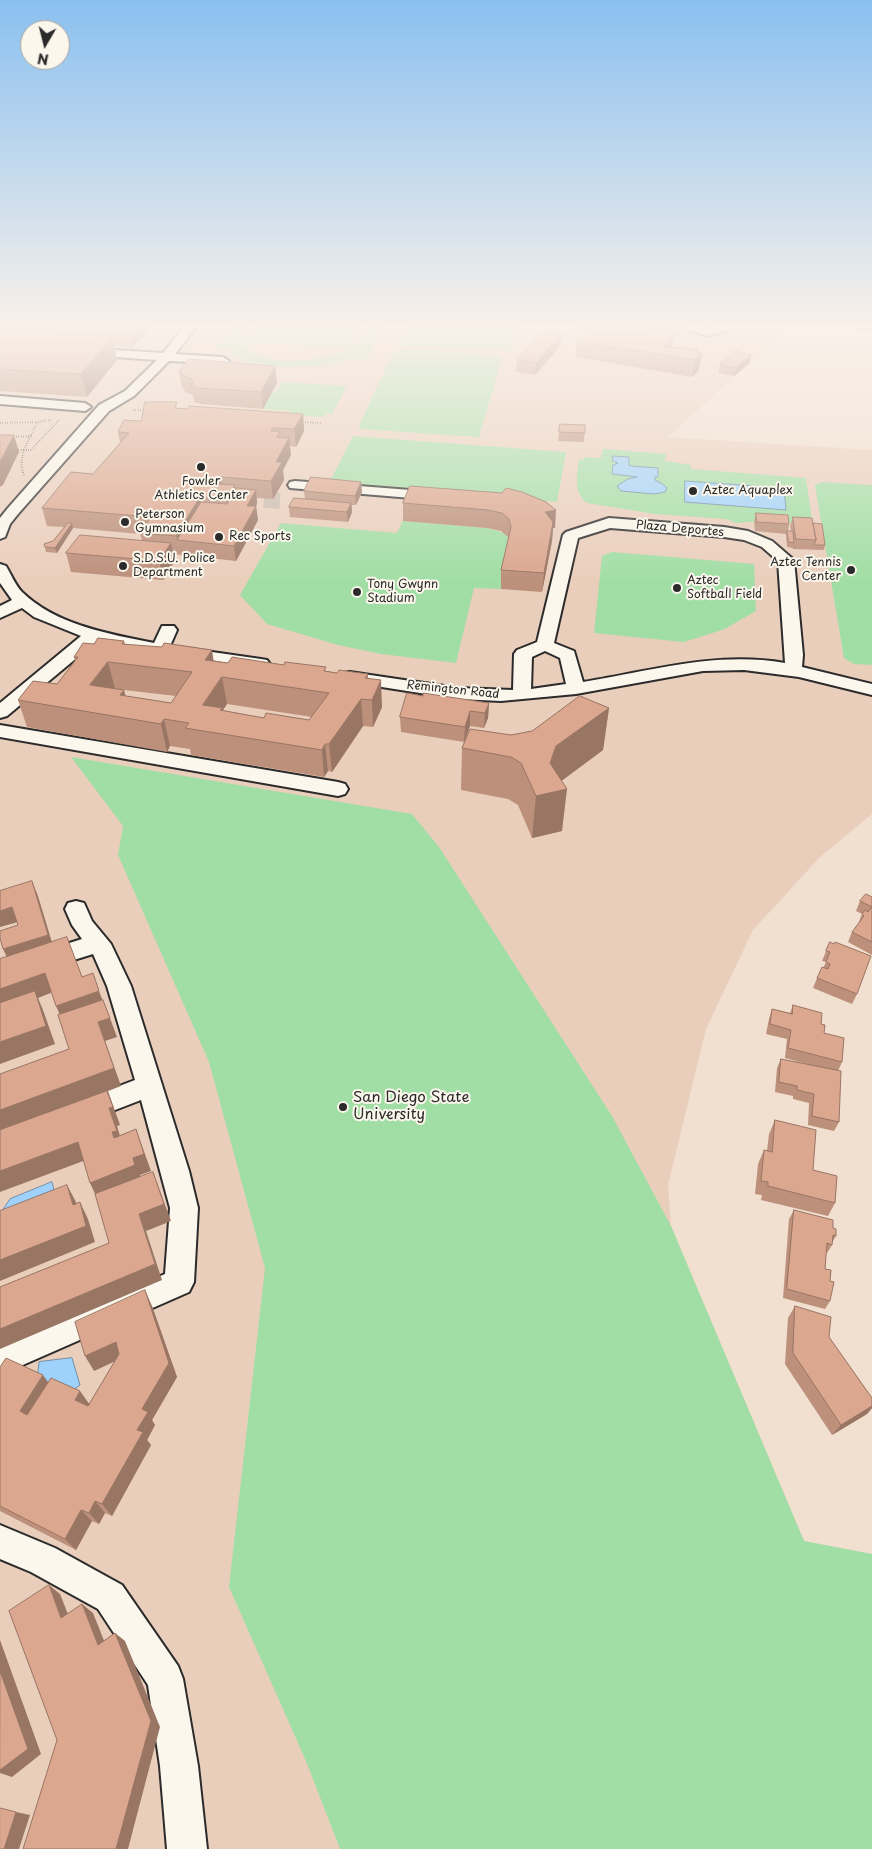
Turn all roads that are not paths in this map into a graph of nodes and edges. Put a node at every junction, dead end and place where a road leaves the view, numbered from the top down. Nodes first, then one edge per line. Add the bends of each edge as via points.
1 (102, 410) edge
2 (295, 485) tunnel mouth
3 (448, 497) edge
4 (0, 534) edge
5 (0, 569) edge
6 (22, 601) junction
7 (0, 613) edge
8 (168, 630) dead end
9 (92, 636) junction
10 (545, 645) junction
11 (160, 649) junction
12 (276, 666) edge
13 (793, 669) junction
14 (334, 674) edge
15 (824, 677) junction
16 (576, 689) junction
17 (872, 690) edge
18 (522, 695) junction
19 (828, 696) dead end
20 (0, 712) edge
21 (0, 731) edge
22 (338, 789) dead end
23 (76, 909) dead end
24 (97, 943) junction
25 (0, 974) edge
26 (148, 1086) junction
27 (63, 1119) edge
28 (0, 1360) edge
29 (0, 1542) edge
30 (187, 1849) edge

1 - 4 street via 13,511
2 - 3 street
5 - 6 street via 11,590
6 - 7 street
6 - 9 street via 55,621
8 - 11 street
9 - 11 street
9 - 20 street
10 - 13 street, Plaza Deportes via 571,535 609,523 748,536 767,544 786,560
10 - 16 street via 568,655
10 - 18 street via 523,654
11 - 12 street
13 - 15 street, Remington Road
13 - 16 street, Remington Road via 760,665 700,666
14 - 18 street, Remington Road via 458,693
15 - 17 street, Remington Road
15 - 19 street
16 - 18 street, Remington Road
21 - 22 street
23 - 24 street via 83,926
24 - 25 street
24 - 26 street via 119,986
26 - 27 street
26 - 28 street via 184,1208 179,1282
29 - 30 street via 43,1560 110,1597 165,1679 179,1766

